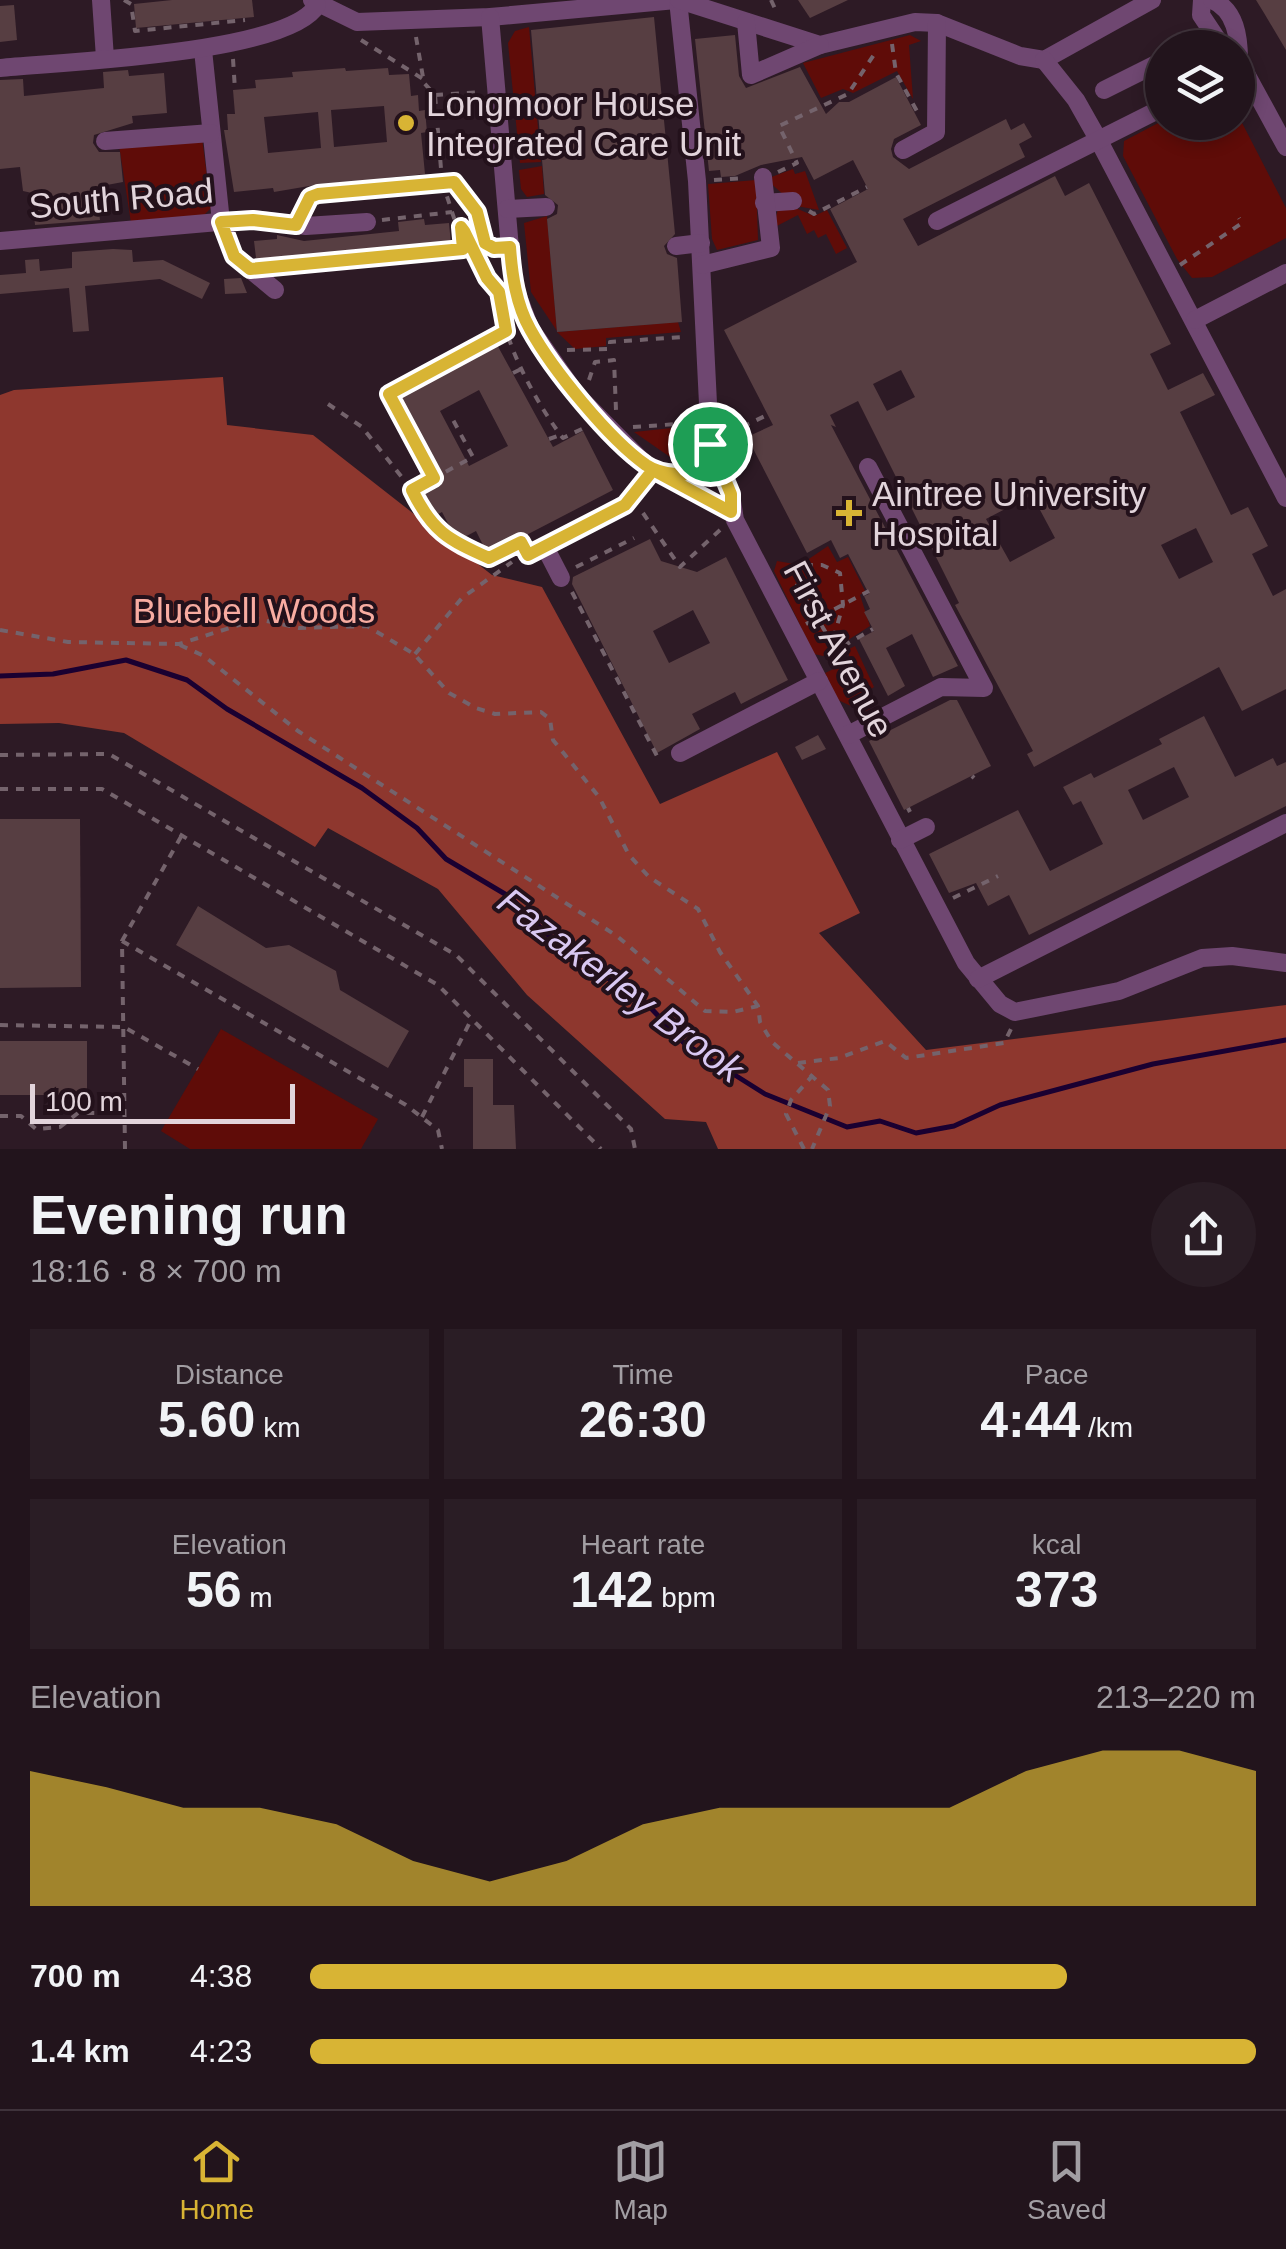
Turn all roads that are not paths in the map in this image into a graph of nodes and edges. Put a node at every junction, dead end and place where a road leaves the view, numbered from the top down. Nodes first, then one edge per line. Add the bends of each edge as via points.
1 (101, 0) edge
2 (677, 0) edge
3 (1152, 0) edge
4 (1202, 0) edge
5 (1212, 0) edge
6 (315, 3) edge
7 (490, 17) junction
8 (746, 22) junction
9 (937, 23) junction
10 (1211, 30) edge
11 (1237, 30) edge
12 (820, 45) junction
13 (203, 50) junction
14 (105, 58) junction
15 (1044, 60) junction
16 (0, 68) edge
17 (1145, 70) edge
18 (1104, 90) dead end
19 (1255, 91) edge
20 (1145, 116) edge
21 (211, 132) junction
22 (1098, 139) junction
23 (105, 142) dead end
24 (1286, 147) edge
25 (903, 150) dead end
26 (762, 177) road end
27 (764, 202) junction
28 (793, 202) road end
29 (546, 207) dead end
30 (507, 210) junction
31 (937, 221) dead end
32 (221, 222) junction
33 (367, 222) road end
34 (0, 242) edge
35 (701, 243) junction
36 (676, 246) dead end
37 (702, 265) junction
38 (1286, 273) edge
39 (275, 290) dead end
40 (1194, 320) junction
41 (710, 444) junction
42 (726, 462) junction
43 (868, 467) dead end
44 (650, 468) junction
45 (1286, 498) edge
46 (707, 499) junction
47 (729, 518) junction
48 (545, 547) junction
49 (528, 555) road end
50 (565, 580) road end
51 (819, 681) junction
52 (848, 735) junction
53 (677, 750) road end
54 (1286, 823) edge
55 (926, 827) dead end
56 (900, 840) junction
57 (1286, 964) edge
58 (978, 979) junction

1 - 14 street
2 - 7 street
2 - 8 street
2 - 35 street, First Avenue
3 - 15 street
4 - 10 street via 1201,15
5 - 11 street
6 - 7 street via 357,22
6 - 13 street via 298,23
7 - 30 street
8 - 12 street
8 - 12 street via 751,74
9 - 12 street via 915,22
9 - 15 street
9 - 25 street via 936,132
13 - 14 street
13 - 21 street
14 - 16 street
15 - 22 street
17 - 18 street
19 - 24 street
20 - 22 street
21 - 23 street
21 - 32 street
22 - 31 street
22 - 40 street
26 - 27 street
27 - 28 street
27 - 37 street via 770,248
29 - 30 street
30 - 44 street via 513,283 530,328 576,394
32 - 33 street, South Road
32 - 34 street, South Road
32 - 39 street via 234,256
35 - 36 street
35 - 37 street, First Avenue
37 - 41 street, First Avenue
38 - 40 street
40 - 45 street
41 - 42 street, First Avenue
41 - 44 street via 705,471 693,476
42 - 46 street via 716,494
42 - 47 street, First Avenue
43 - 52 street via 984,688 941,687
44 - 46 street
44 - 48 street via 625,505
46 - 47 street
47 - 51 street, First Avenue
48 - 49 street
48 - 50 street
51 - 52 street, First Avenue
51 - 53 street
52 - 56 street, First Avenue
54 - 58 street
55 - 56 street
56 - 58 street, First Avenue
57 - 58 street, First Avenue via 1202,958 1104,996 1015,1012

